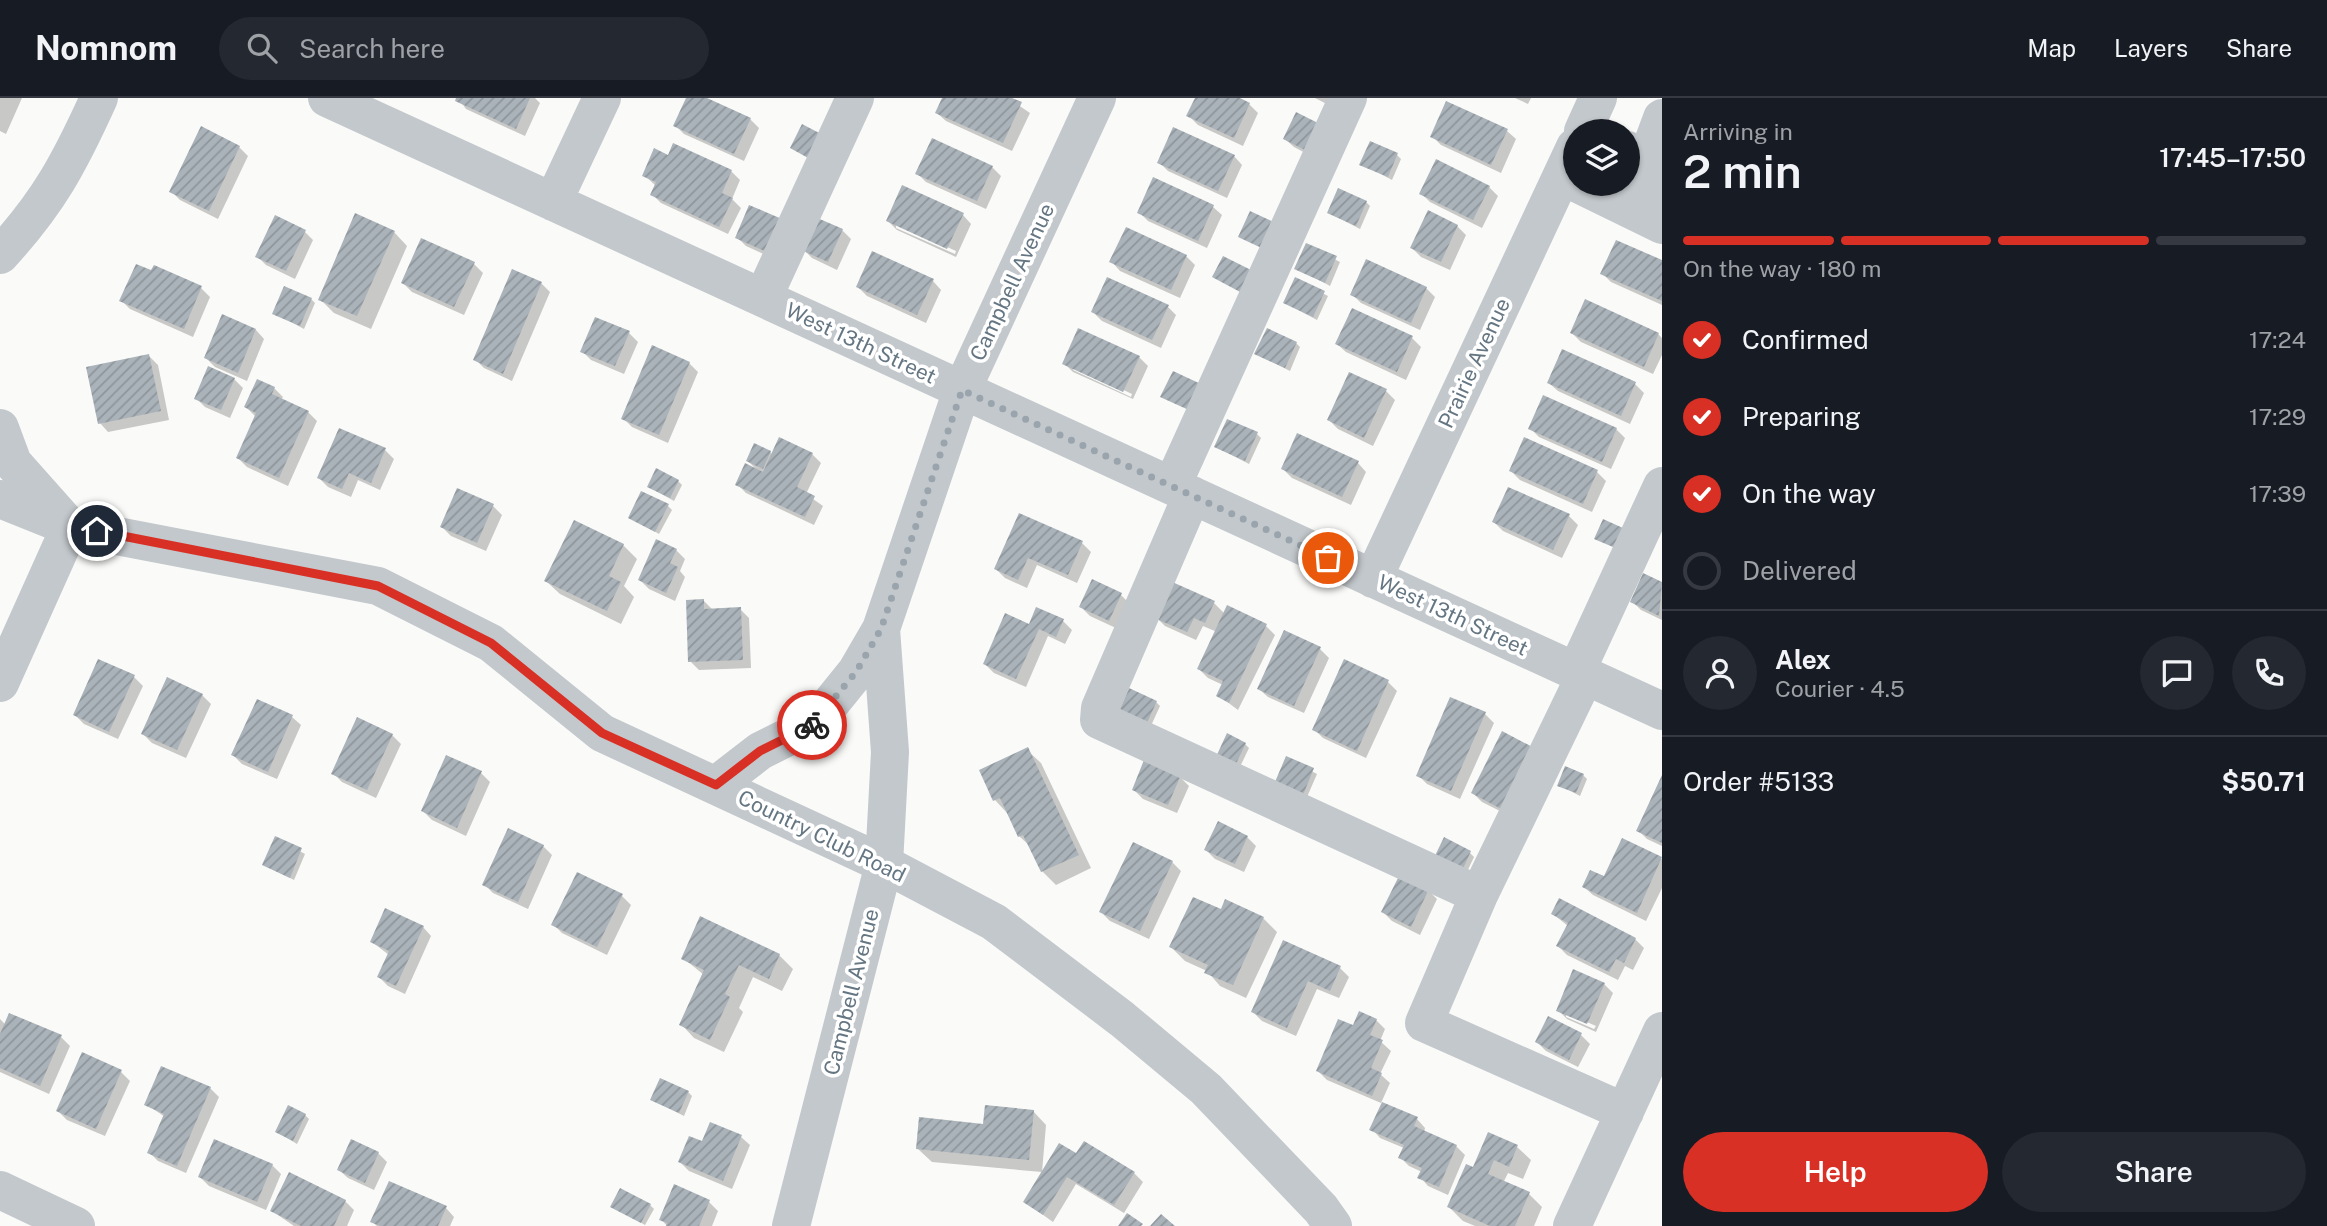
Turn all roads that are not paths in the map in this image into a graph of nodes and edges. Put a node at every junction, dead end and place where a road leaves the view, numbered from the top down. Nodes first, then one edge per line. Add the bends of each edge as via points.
1 (99, 98) edge
2 (602, 98) edge
3 (855, 98) edge
4 (1097, 98) edge
5 (1348, 98) edge
6 (351, 103) edge
7 (1662, 118) edge
8 (1644, 173) edge
9 (1563, 182) edge
10 (1632, 196) edge
11 (553, 202) junction
12 (1662, 225) edge
13 (0, 255) edge
14 (764, 298) junction
15 (962, 390) junction
16 (0, 428) edge
17 (1662, 486) edge
18 (1182, 491) junction
19 (0, 499) edge
20 (70, 527) junction
21 (1373, 579) junction
22 (881, 629) junction
23 (1581, 674) junction
24 (0, 683) edge
25 (1662, 711) edge
26 (716, 785) junction
27 (884, 863) junction
28 (1479, 895) junction
29 (1662, 1031) edge
30 (1625, 1112) junction
31 (0, 1190) edge
32 (801, 1223) edge
33 (76, 1226) edge
34 (1333, 1226) edge
35 (1572, 1226) edge

1 - 13 street via 66,170 31,221
2 - 11 street
3 - 14 street
4 - 15 street, Campbell Avenue
5 - 18 street
6 - 11 street, West 13th Street
7 - 8 street
9 - 21 street, Prairie Avenue
10 - 12 street
11 - 14 street, West 13th Street
14 - 15 street, West 13th Street
15 - 18 street, West 13th Street
15 - 22 street, Campbell Avenue
16 - 20 street via 13,463
17 - 23 street
18 - 21 street, West 13th Street
18 - 28 street via 1099,720
19 - 20 street, Country Club Road
20 - 24 street
20 - 26 street, Country Club Road via 378,586 491,643 602,733
21 - 23 street, West 13th Street
22 - 26 street, Campbell Avenue via 856,672 814,724 760,751
22 - 27 street, Campbell Avenue via 890,752
23 - 25 street, West 13th Street
23 - 28 street
26 - 27 street, Country Club Road
27 - 32 street, Campbell Avenue
27 - 34 street, Country Club Road via 994,922 1122,1019 1206,1089
28 - 30 street via 1424,1023
29 - 30 street
30 - 35 street
31 - 33 street

